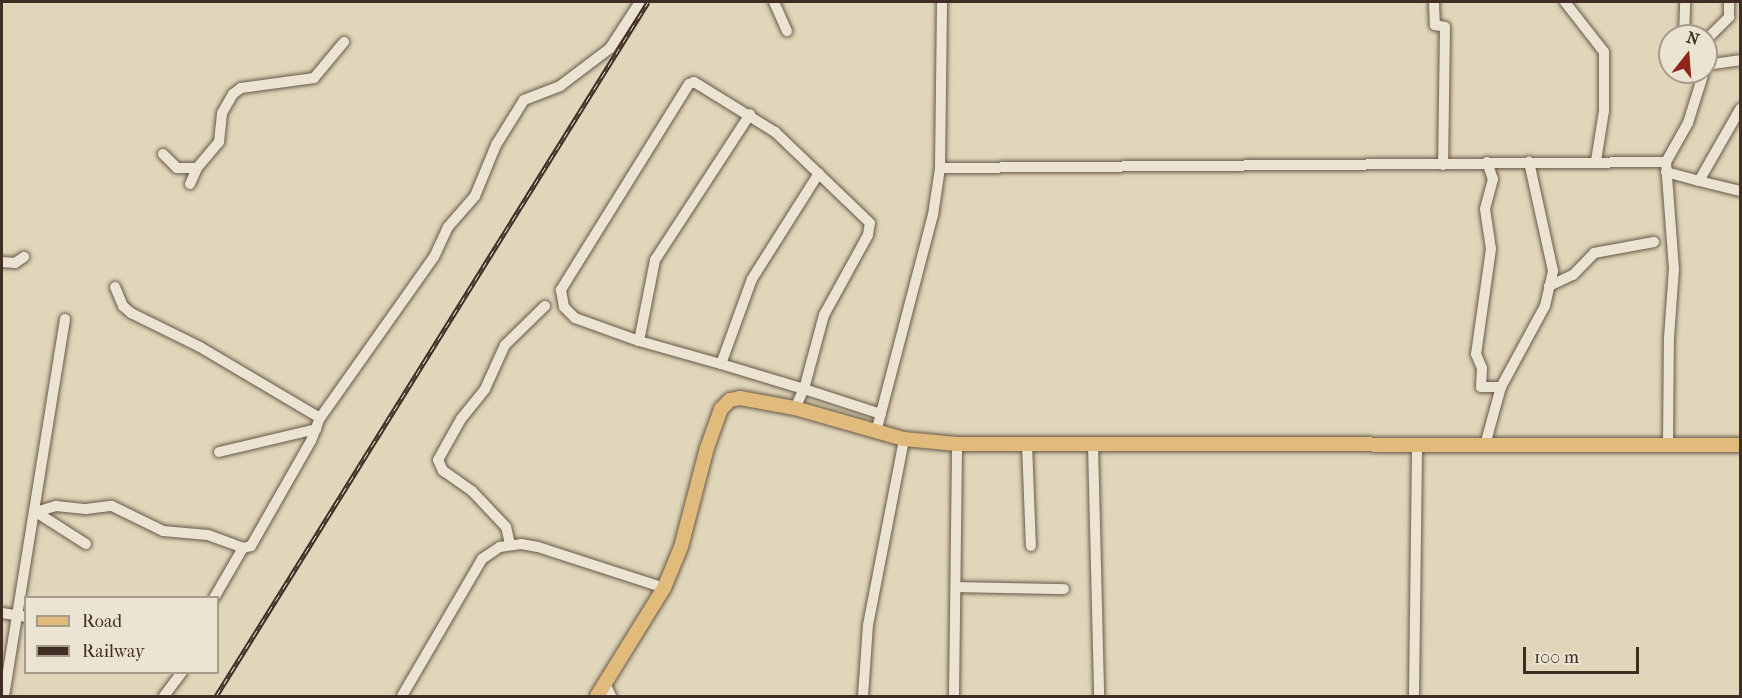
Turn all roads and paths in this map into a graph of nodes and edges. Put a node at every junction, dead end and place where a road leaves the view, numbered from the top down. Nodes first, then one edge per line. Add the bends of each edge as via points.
1 (640, 2) edge
2 (774, 2) edge
3 (942, 2) edge
4 (1434, 2) edge
5 (1565, 2) edge
6 (1685, 2) edge
7 (1729, 2) edge
8 (1684, 24) edge
9 (1718, 28) edge
10 (787, 31) dead end
11 (344, 42) dead end
12 (1740, 60) edge
13 (1718, 63) edge
14 (1700, 84) edge
15 (1739, 111) edge
16 (750, 114) junction
17 (164, 154) dead end
18 (1596, 161) junction
19 (1487, 162) junction
20 (1529, 162) junction
21 (1443, 165) junction
22 (1666, 167) junction
23 (197, 168) junction
24 (940, 168) junction
25 (819, 173) junction
26 (1699, 181) junction
27 (190, 184) dead end
28 (1740, 191) edge
29 (1654, 242) dead end
30 (24, 257) dead end
31 (2, 262) edge
32 (1550, 286) junction
33 (115, 287) dead end
34 (545, 306) dead end
35 (65, 319) dead end
36 (639, 341) junction
37 (721, 363) junction
38 (1501, 387) junction
39 (804, 389) junction
40 (795, 408) junction
41 (881, 414) junction
42 (318, 424) junction
43 (876, 432) junction
44 (904, 440) junction
45 (957, 444) junction
46 (1027, 444) junction
47 (1093, 444) junction
48 (1668, 444) junction
49 (1417, 445) junction
50 (1485, 445) junction
51 (1740, 445) edge
52 (219, 452) dead end
53 (36, 512) junction
54 (86, 544) dead end
55 (510, 544) junction
56 (1030, 546) dead end
57 (243, 548) junction
58 (958, 587) junction
59 (664, 588) junction
60 (1064, 589) dead end
61 (215, 596) edge
62 (2, 613) edge
63 (21, 617) edge
64 (180, 674) edge
65 (608, 690) edge
66 (4, 696) edge
67 (164, 696) edge
68 (402, 696) edge
69 (597, 696) edge
70 (865, 696) edge
71 (954, 696) edge
72 (1099, 696) edge
73 (1414, 696) edge

1 - 42 street via 610,48 560,86 524,100 496,145 475,196 448,227 434,257
2 - 10 street
3 - 24 street
4 - 21 street via 1435,25 1445,27
5 - 18 street via 1604,52 1604,111
6 - 8 street
7 - 9 street via 1729,17
11 - 23 street via 314,78 241,88 232,94 222,113 219,142
12 - 13 street
14 - 22 street via 1688,123
15 - 26 street
16 - 25 street
16 - 36 street via 655,260
16 - 36 street via 703,85 689,84 561,290 568,314
17 - 23 street via 177,168
18 - 20 street
18 - 22 street
19 - 20 street
19 - 21 street
19 - 38 street via 1493,180 1485,209 1491,249 1475,347 1482,368 1480,387
20 - 32 street via 1552,271
21 - 24 street
22 - 26 street
22 - 48 street via 1674,269
23 - 27 street
24 - 41 street via 923,263
25 - 37 street via 752,279
25 - 39 street via 870,223 868,235 824,315
26 - 28 street
29 - 32 street via 1594,253 1574,275
30 - 31 street via 15,263
32 - 38 street via 1545,306
33 - 42 street via 123,306 131,313 200,347
34 - 55 street via 505,345 485,389 461,419 438,460 443,471 472,491 506,527
35 - 53 street
36 - 37 street
37 - 39 street
38 - 50 street
39 - 40 street
39 - 41 street
40 - 43 main road
40 - 59 main road via 740,398 730,400 721,409 681,547
41 - 43 street
42 - 52 street
42 - 57 street via 257,541
43 - 44 main road
44 - 45 main road
44 - 70 street via 868,624
45 - 46 main road
45 - 58 street
46 - 47 main road
46 - 56 street
47 - 49 main road
47 - 72 street
48 - 50 main road
48 - 51 main road
49 - 50 main road
49 - 73 street
53 - 54 street
53 - 57 street via 56,506 112,506 163,531 208,535
53 - 63 street
55 - 59 street via 538,547
55 - 68 street via 482,559
57 - 61 street
58 - 60 street
58 - 71 street
59 - 65 main road
62 - 63 street
63 - 66 street
64 - 67 street
65 - 69 main road

